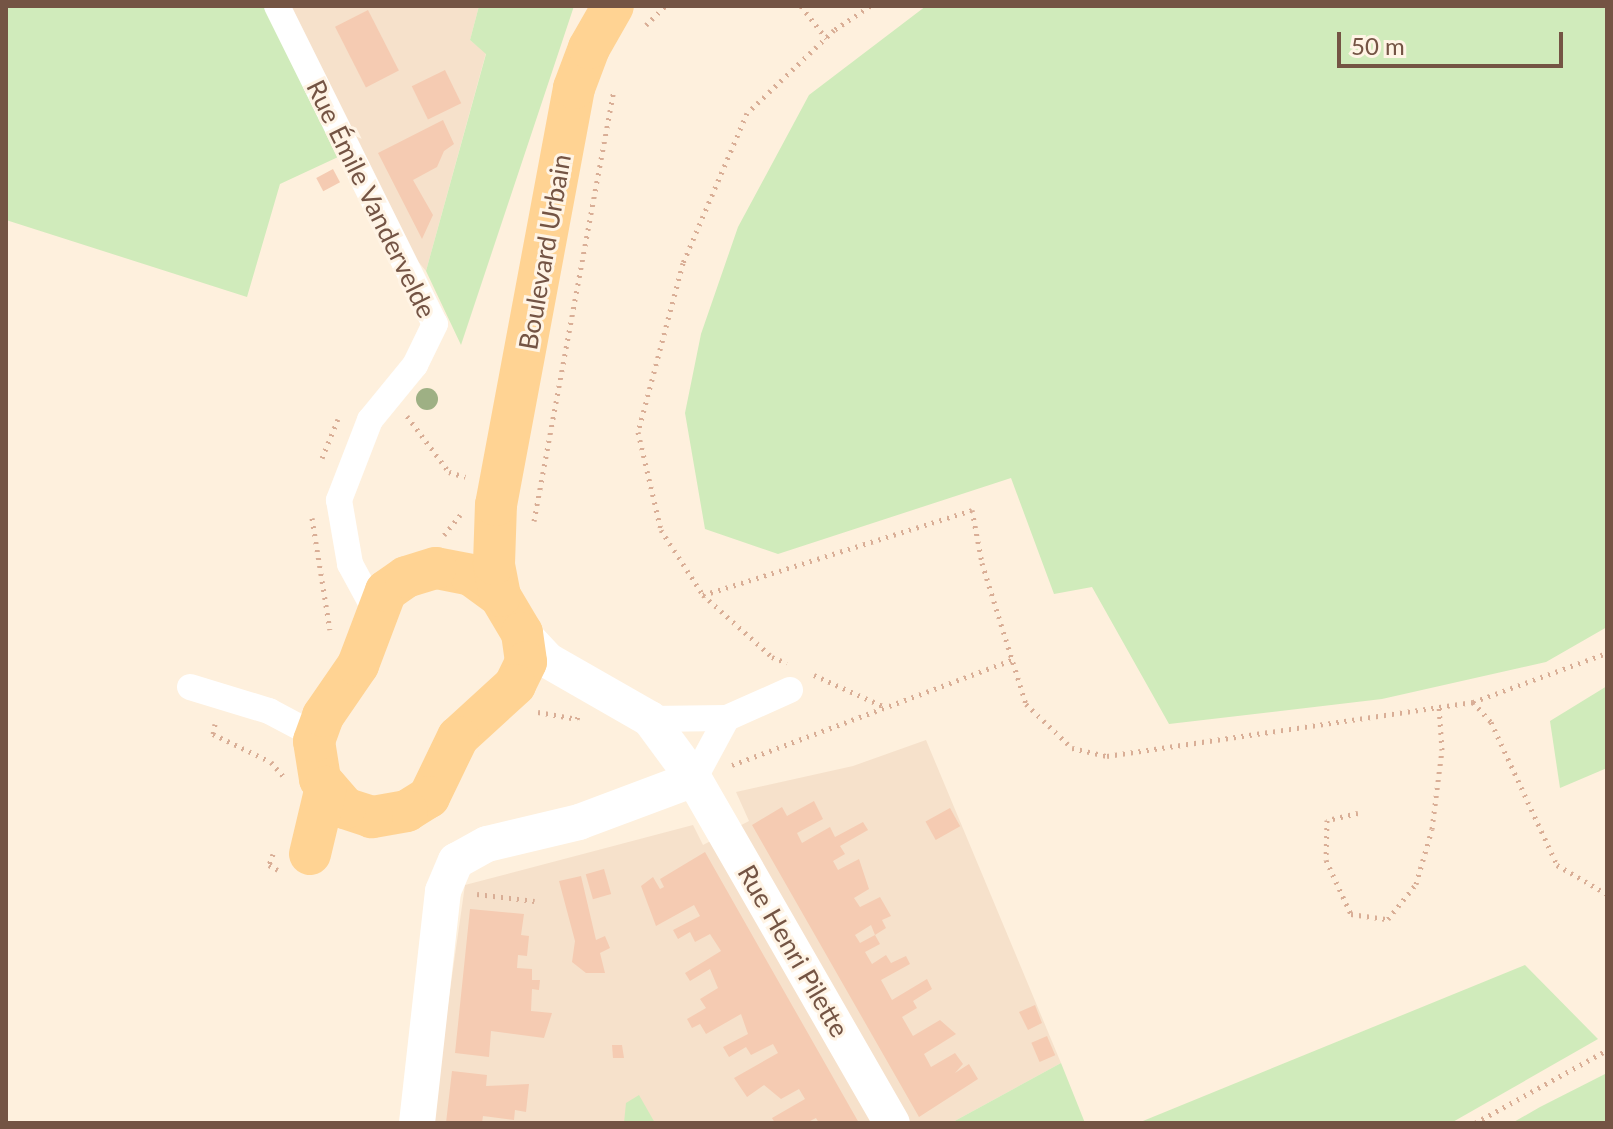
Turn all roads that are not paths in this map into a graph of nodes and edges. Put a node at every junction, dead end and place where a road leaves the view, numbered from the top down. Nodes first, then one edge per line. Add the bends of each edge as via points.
1 (277, 6) edge
2 (627, 18) edge
3 (496, 505) junction
4 (350, 564) junction
5 (425, 573) junction
6 (500, 596) junction
7 (377, 614) junction
8 (522, 633) junction
9 (583, 684) junction
10 (190, 687) dead end
11 (790, 690) dead end
12 (501, 697) junction
13 (727, 718) junction
14 (650, 719) junction
15 (322, 722) junction
16 (702, 764) junction
17 (326, 787) junction
18 (310, 854) dead end
19 (417, 1123) edge
20 (892, 1123) edge

1 - 4 street, Rue Émile Vandervelde via 435,324 415,365 370,420 347,468 339,500
2 - 3 main road, Boulevard Urbain via 589,48 574,88
3 - 5 main road, Boulevard Urbain via 468,549
3 - 6 main road, Boulevard Urbain via 494,564
4 - 5 street via 373,574
4 - 7 street, Rue Émile Vandervelde
5 - 6 main road via 471,575
5 - 7 main road, Boulevard Urbain via 386,591
6 - 8 main road
7 - 15 main road, Boulevard Urbain via 358,665
8 - 9 street, Rue Henri Pilette via 547,660
8 - 12 main road via 526,662 515,685
9 - 12 street via 524,689
9 - 14 street, Rue Henri Pilette
10 - 15 street
11 - 13 street
12 - 17 main road via 458,737 429,797 407,811 372,817 345,808
13 - 14 street
13 - 16 street
14 - 16 street, Rue Henri Pilette
15 - 17 main road via 320,779
16 - 19 street via 579,822 487,844 456,861 443,891
16 - 20 street, Rue Henri Pilette
17 - 18 main road

